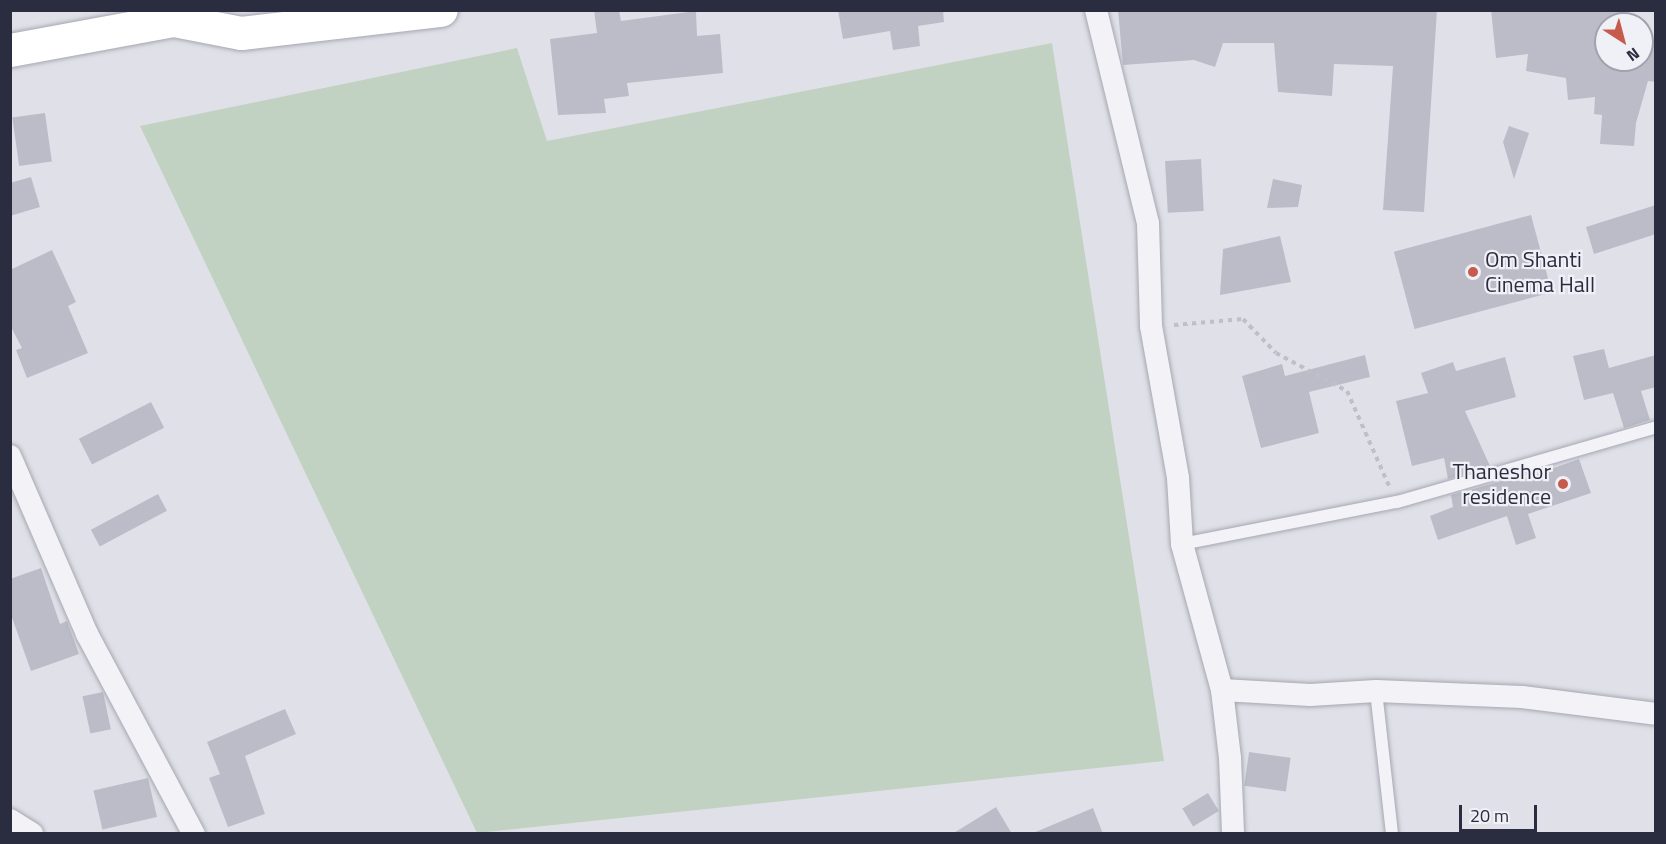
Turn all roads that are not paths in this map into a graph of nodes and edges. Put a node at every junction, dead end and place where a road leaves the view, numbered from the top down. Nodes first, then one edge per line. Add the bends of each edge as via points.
1 (441, 10) edge
2 (1096, 10) edge
3 (181, 15) edge
4 (10, 50) edge
5 (1656, 427) edge
6 (10, 456) edge
7 (1182, 544) junction
8 (1222, 690) junction
9 (1376, 690) junction
10 (1656, 714) edge
11 (10, 820) edge
12 (32, 834) edge
13 (194, 834) edge
14 (1233, 834) edge
15 (1392, 834) edge

1 - 3 main road via 241,33
2 - 7 street via 1148,223 1151,326 1178,478
3 - 4 main road
5 - 7 lane via 1397,502
6 - 13 street via 87,634
7 - 8 street
8 - 9 street via 1310,695
8 - 14 street
9 - 10 street via 1522,697
9 - 15 lane
11 - 12 street

